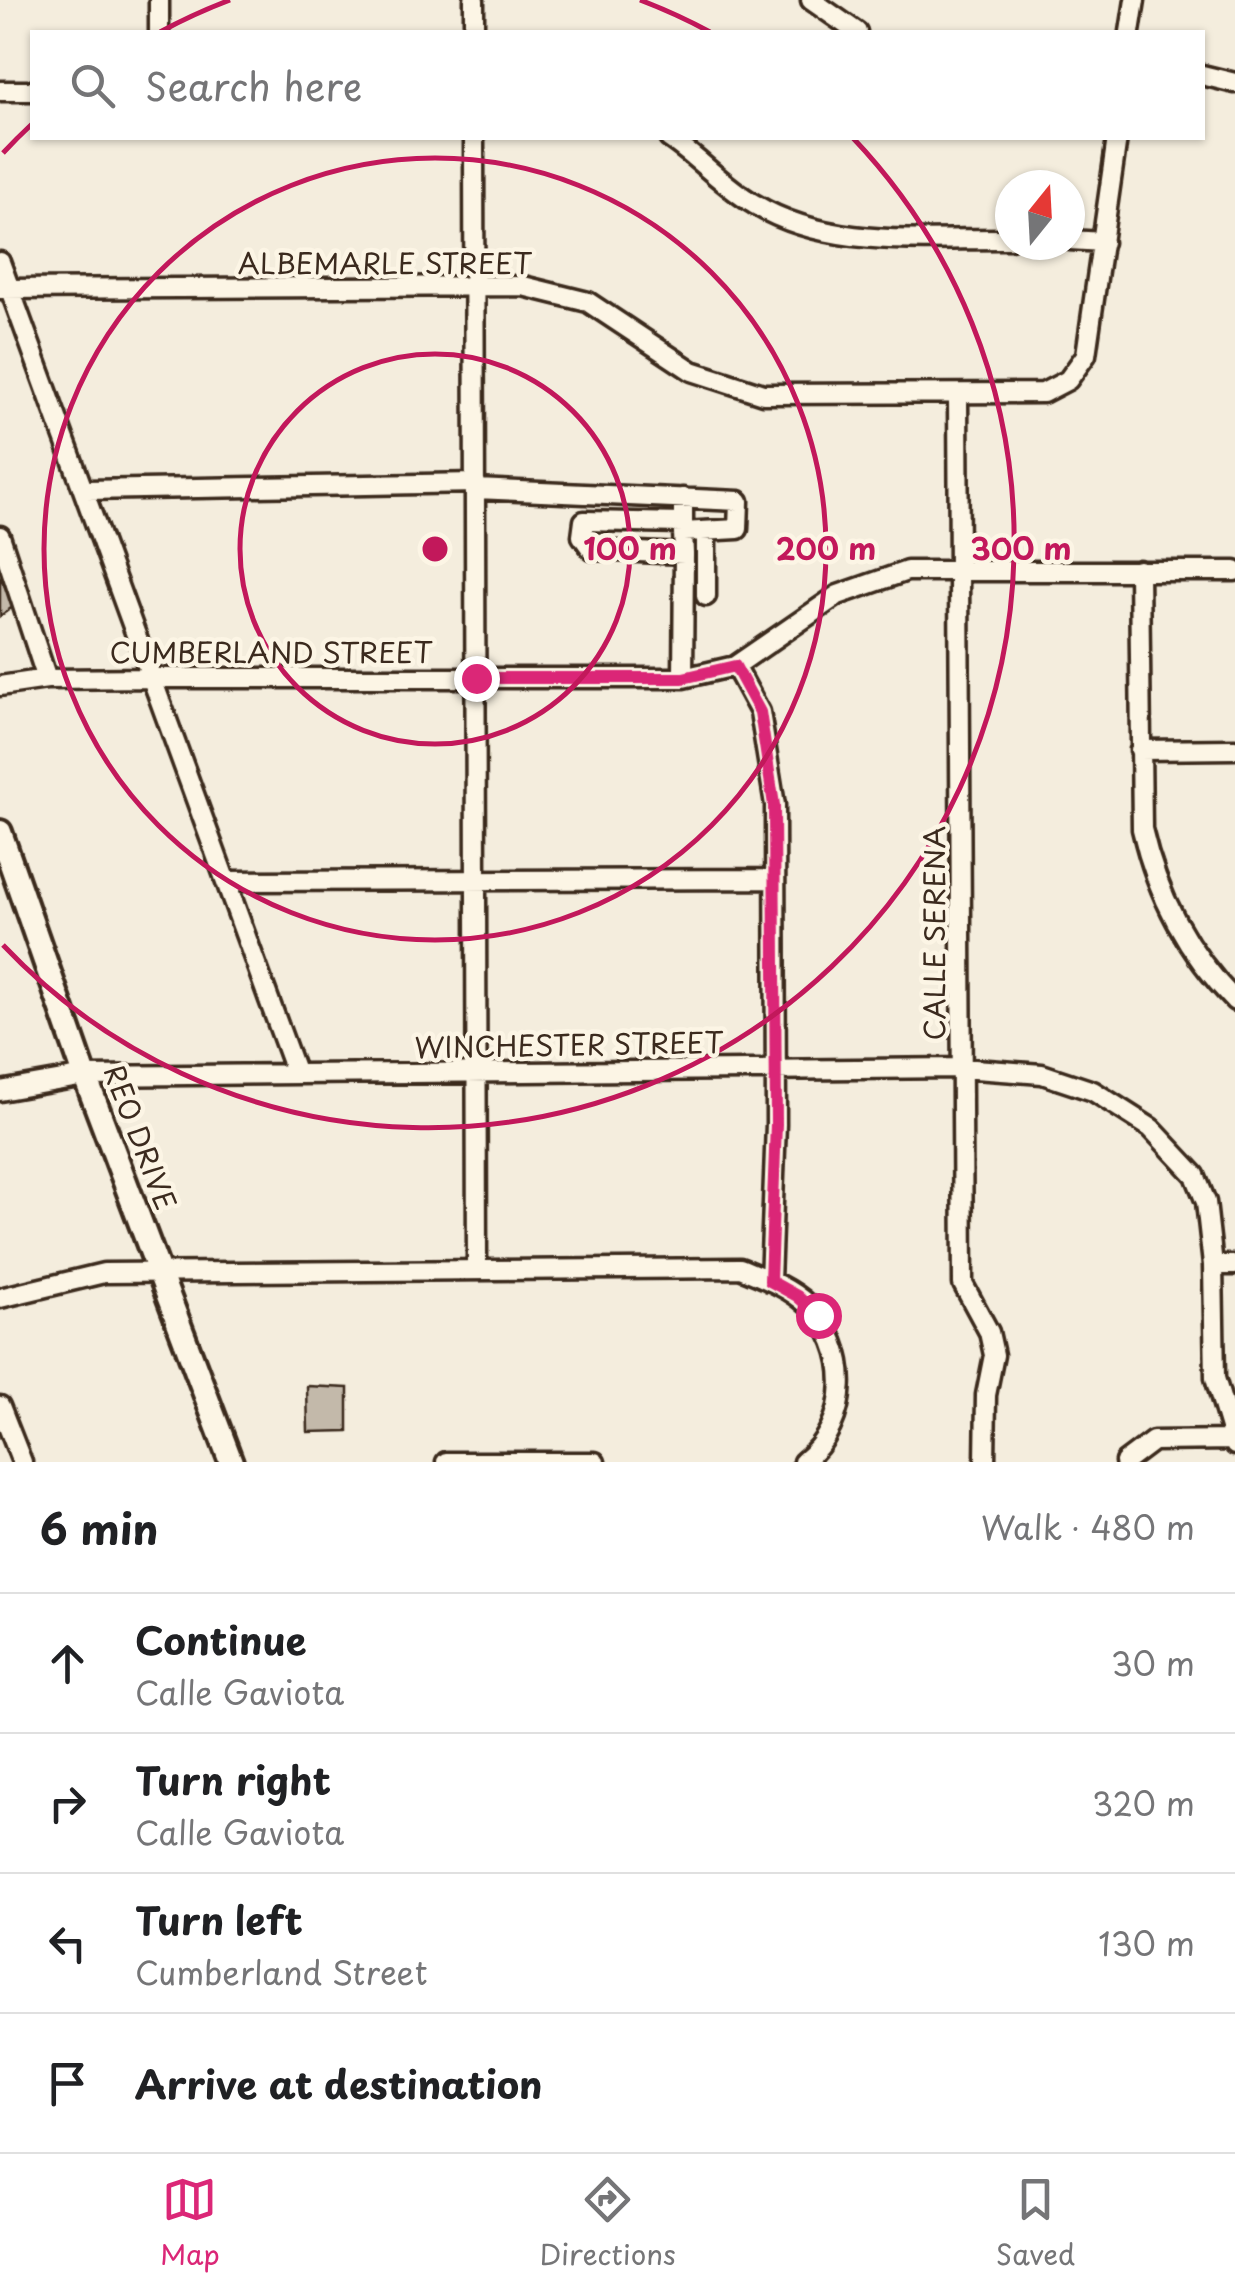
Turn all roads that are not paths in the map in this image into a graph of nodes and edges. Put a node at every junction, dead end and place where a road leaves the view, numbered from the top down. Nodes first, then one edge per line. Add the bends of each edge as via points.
1 (159, 0) edge
2 (474, 0) edge
3 (811, 0) edge
4 (1135, 0) edge
5 (159, 30) edge
6 (474, 30) edge
7 (854, 30) edge
8 (1130, 30) edge
9 (1205, 77) edge
10 (1235, 83) edge
11 (0, 91) edge
12 (30, 91) edge
13 (474, 140) edge
14 (672, 140) edge
15 (1116, 140) edge
16 (995, 239) edge
17 (1085, 241) edge
18 (1103, 242) junction
19 (0, 262) edge
20 (475, 285) junction
21 (5, 289) edge
22 (958, 397) junction
23 (476, 486) junction
24 (86, 490) junction
25 (572, 494) junction
26 (683, 498) junction
27 (584, 521) junction
28 (683, 528) junction
29 (706, 531) junction
30 (0, 536) edge
31 (684, 554) junction
32 (960, 569) junction
33 (1139, 570) junction
34 (1235, 571) edge
35 (706, 596) dead end
36 (735, 666) junction
37 (151, 678) junction
38 (476, 678) junction
39 (683, 678) junction
40 (47, 679) junction
41 (0, 686) edge
42 (1235, 749) edge
43 (1140, 750) junction
44 (0, 832) edge
45 (477, 877) junction
46 (775, 879) junction
47 (229, 880) junction
48 (1235, 1000) edge
49 (961, 1068) junction
50 (773, 1070) junction
51 (295, 1072) junction
52 (476, 1072) junction
53 (84, 1076) junction
54 (0, 1090) edge
55 (1213, 1264) junction
56 (1235, 1265) edge
57 (477, 1268) junction
58 (159, 1272) junction
59 (770, 1281) junction
60 (0, 1298) edge
61 (0, 1406) edge
62 (1234, 1441) edge
63 (811, 1460) edge
64 (493, 1461) edge
65 (22, 1462) edge
66 (231, 1462) edge
67 (446, 1462) edge
68 (595, 1462) edge
69 (985, 1462) edge
70 (1125, 1462) edge

1 - 5 street
2 - 6 street
3 - 7 street
4 - 8 street
9 - 10 street
11 - 12 street
13 - 20 street
14 - 16 street via 754,204 802,226 838,235
15 - 18 street
17 - 18 street
18 - 22 street, ALBEMARLE STREET via 1086,355 1068,380 1044,394
19 - 21 street
20 - 21 street, ALBEMARLE STREET
20 - 22 street, ALBEMARLE STREET via 580,299 692,371 762,394
20 - 23 street
21 - 24 street
22 - 32 street, CALLE SERENA
23 - 24 street
23 - 25 street
23 - 38 street
24 - 37 street
25 - 26 street
25 - 27 street
26 - 28 street
26 - 29 street via 739,501 738,529
27 - 28 street
27 - 31 street via 582,536 592,550
28 - 29 street
28 - 31 street
29 - 35 street
30 - 40 street
31 - 39 street
32 - 33 street, CUMBERLAND STREET
32 - 36 street, CUMBERLAND STREET via 907,571 838,595
32 - 49 street, CALLE SERENA
33 - 34 street, CUMBERLAND STREET
33 - 43 street
36 - 39 street, CUMBERLAND STREET
36 - 46 street via 760,712 774,793
37 - 38 street, CUMBERLAND STREET
37 - 40 street, CUMBERLAND STREET
37 - 47 street
38 - 39 street, CUMBERLAND STREET
38 - 45 street
40 - 41 street, CUMBERLAND STREET
42 - 43 street
43 - 48 street via 1142,829 1151,869 1188,943
44 - 53 main road, REO DRIVE
45 - 46 street
45 - 47 street
45 - 52 street
46 - 50 street
47 - 51 street
49 - 50 street, WINCHESTER STREET
49 - 55 street, WINCHESTER STREET via 1059,1078 1142,1121 1199,1182
49 - 69 street, CALLE SERENA via 964,1284 994,1355
50 - 52 street, WINCHESTER STREET
50 - 59 street
51 - 52 street, WINCHESTER STREET
51 - 53 street, WINCHESTER STREET
52 - 57 street
53 - 54 street, WINCHESTER STREET
53 - 58 main road, REO DRIVE
55 - 56 street
55 - 62 street, WINCHESTER STREET via 1215,1378
57 - 58 street
57 - 59 street via 740,1268
58 - 60 street via 104,1274
58 - 66 main road, REO DRIVE
59 - 63 street via 818,1315 837,1353 838,1407
61 - 65 street
62 - 70 street via 1153,1441
64 - 67 street
64 - 68 street

